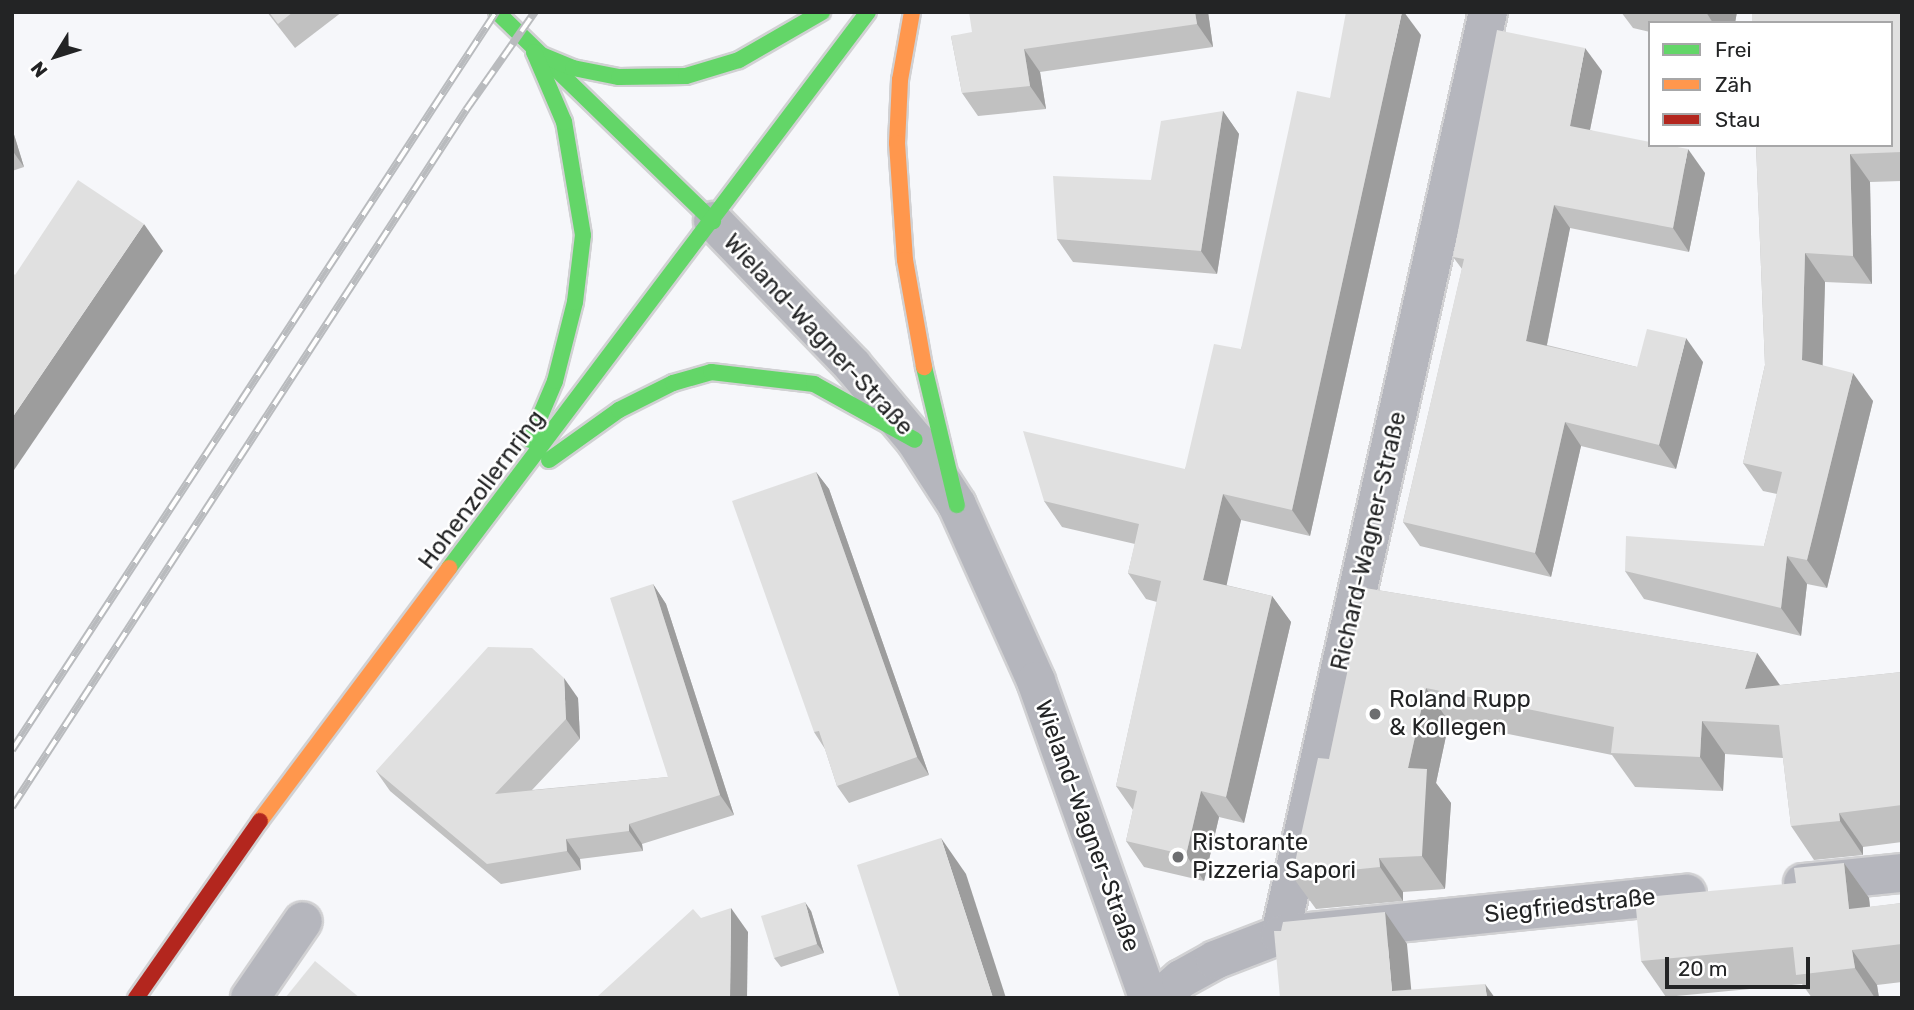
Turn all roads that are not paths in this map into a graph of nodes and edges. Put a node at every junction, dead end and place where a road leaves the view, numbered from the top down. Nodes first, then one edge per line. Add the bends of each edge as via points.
1 (497, 12) edge
2 (822, 12) edge
3 (868, 12) edge
4 (912, 12) edge
5 (1488, 12) edge
6 (534, 52) junction
7 (713, 221) junction
8 (915, 440) junction
9 (505, 498) junction
10 (957, 505) junction
11 (1902, 873) edge
12 (1764, 887) edge
13 (1722, 891) edge
14 (303, 921) dead end
15 (1280, 935) junction
16 (136, 998) edge
17 (250, 998) edge
18 (1148, 998) edge
19 (1158, 998) edge

1 - 6 main road, Wieland-Wagner-Straße
2 - 6 main road via 739,60 686,76 619,77 573,68
3 - 7 main road, Hohenzollernring
4 - 10 main road via 900,80 897,143 902,236 915,332
5 - 15 street, Richard-Wagner-Straße
6 - 7 main road, Wieland-Wagner-Straße
6 - 9 main road via 564,122 583,235 575,302 555,381
7 - 8 street, Wieland-Wagner-Straße via 852,365
7 - 9 main road, Hohenzollernring
8 - 9 main road via 814,384 711,372 673,383 619,410 565,446
8 - 10 street, Wieland-Wagner-Straße
9 - 16 main road, Hohenzollernring via 284,787
10 - 18 street, Wieland-Wagner-Straße via 1036,681
11 - 12 street
13 - 15 street, Siegfriedstraße
14 - 17 street
15 - 19 street via 1215,960

